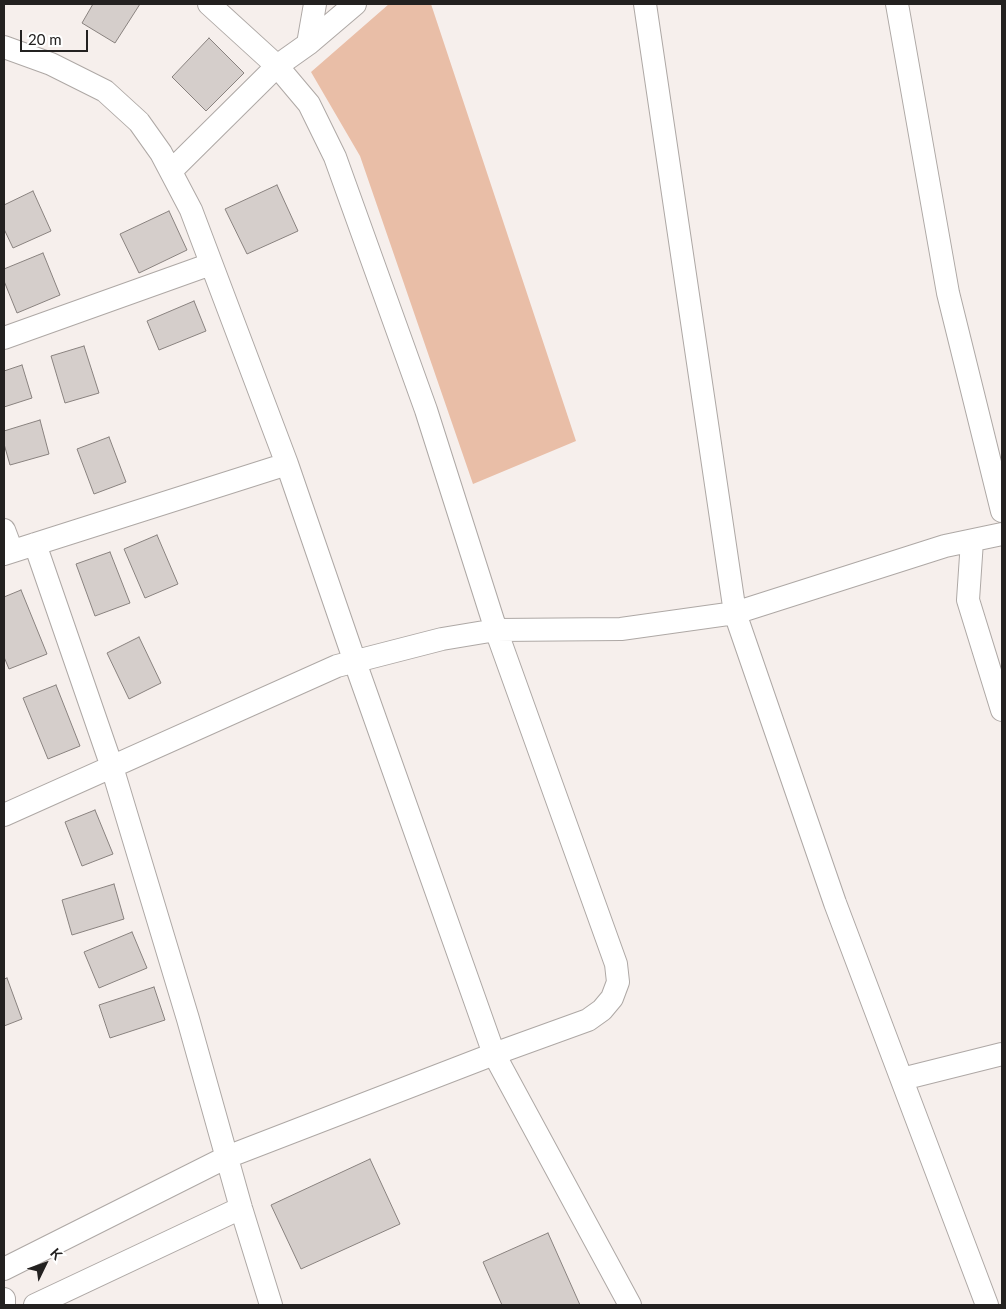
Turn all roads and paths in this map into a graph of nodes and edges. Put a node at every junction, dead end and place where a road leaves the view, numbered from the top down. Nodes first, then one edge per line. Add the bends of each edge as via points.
1 (209, 4) edge
2 (315, 4) edge
3 (355, 4) edge
4 (645, 4) edge
5 (897, 4) edge
6 (308, 44) junction
7 (4, 47) edge
8 (277, 66) junction
9 (170, 171) junction
10 (211, 264) junction
11 (4, 336) edge
12 (287, 464) junction
13 (1002, 511) edge
14 (4, 530) edge
15 (1002, 534) edge
16 (972, 541) junction
17 (35, 544) junction
18 (8, 552) edge
19 (735, 613) junction
20 (496, 630) junction
21 (355, 662) junction
22 (1002, 710) edge
23 (112, 767) junction
24 (4, 815) edge
25 (494, 1054) junction
26 (1002, 1054) edge
27 (902, 1079) junction
28 (227, 1157) junction
29 (241, 1208) junction
30 (4, 1269) edge
31 (4, 1299) edge
32 (4, 1305) edge
33 (35, 1305) edge
34 (271, 1305) edge
35 (630, 1305) edge
36 (987, 1305) edge

1 - 8 street
2 - 6 street
3 - 6 street
4 - 19 street
5 - 13 street via 948,294
6 - 8 street
7 - 9 street via 51,64 105,91 139,122
8 - 9 street
8 - 20 street via 309,104 335,157 426,410
9 - 10 street via 191,210
10 - 11 street
10 - 12 street
12 - 17 street
12 - 21 street
14 - 18 street
15 - 16 street
16 - 19 street via 945,546
16 - 22 street via 968,600
17 - 18 street
17 - 23 street
19 - 20 street via 621,629
19 - 27 street via 835,904
20 - 21 street via 442,639
20 - 25 street via 616,964 618,982 612,998 588,1020
21 - 23 street via 338,666
21 - 25 street
23 - 24 street
23 - 28 street
25 - 28 street
25 - 35 street
26 - 27 street
27 - 36 street
28 - 29 street
28 - 30 street
29 - 33 street
29 - 34 street
31 - 32 street

